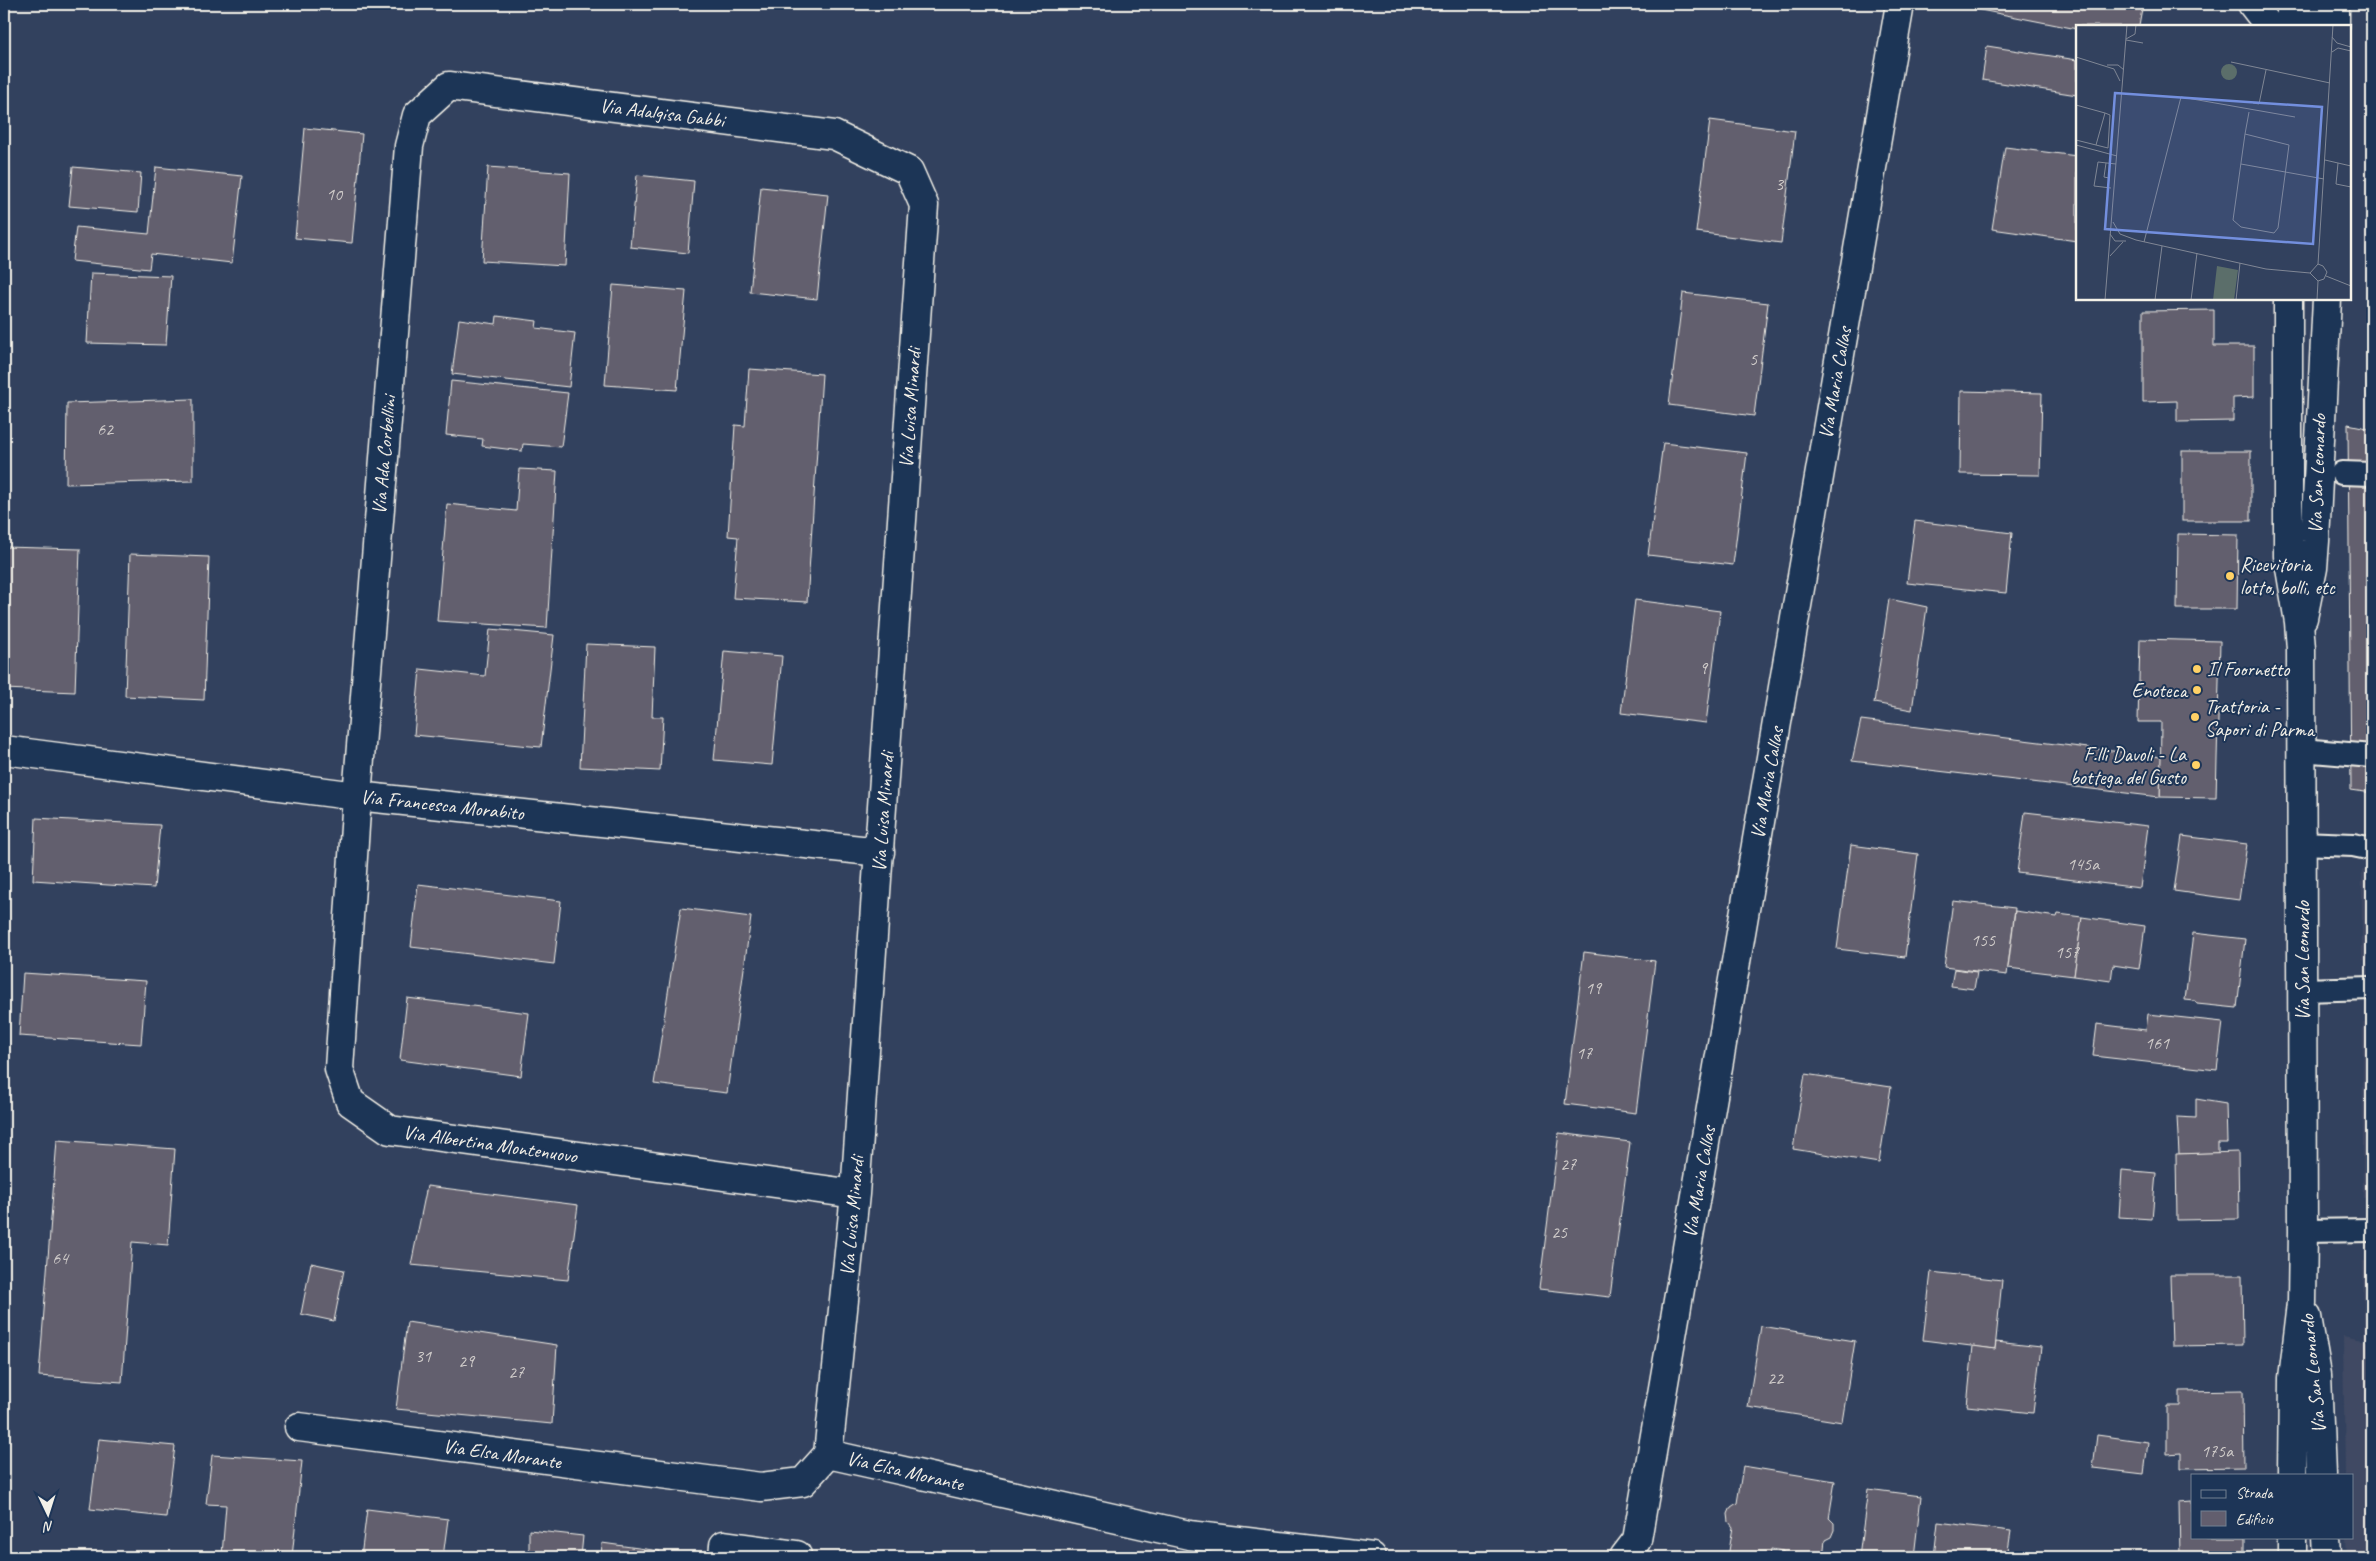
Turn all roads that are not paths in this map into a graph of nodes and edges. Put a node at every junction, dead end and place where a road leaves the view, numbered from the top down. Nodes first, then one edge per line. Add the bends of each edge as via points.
1 (1900, 4) edge
2 (2252, 4) edge
3 (2291, 4) edge
4 (2315, 4) edge
5 (2335, 4) edge
6 (2268, 25) edge
7 (2291, 25) edge
8 (2314, 25) edge
9 (2335, 25) edge
10 (417, 115) joint
11 (909, 172) joint
12 (2288, 300) edge
13 (2327, 300) edge
14 (2342, 473) dead end
15 (2372, 474) edge
16 (2301, 649) junction
17 (4, 750) edge
18 (2301, 750) junction
19 (2372, 756) edge
20 (357, 796) junction
21 (2301, 844) junction
22 (2372, 849) edge
23 (880, 852) junction
24 (2372, 988) edge
25 (2302, 990) junction
26 (855, 1194) junction
27 (2372, 1230) edge
28 (2303, 1231) junction
29 (2303, 1273) junction
30 (299, 1427) dead end
31 (828, 1454) junction
32 (2292, 1474) edge
33 (2321, 1474) edge
34 (2292, 1538) edge
35 (2326, 1538) edge
36 (797, 1555) dead end
37 (723, 1557) edge
38 (1372, 1557) edge
39 (1624, 1557) edge
40 (2292, 1557) edge
41 (2327, 1557) edge

1 - 39 street, Via Maria Callas via 1639,1531 1637,1540
2 - 6 street
3 - 7 street
4 - 8 street
5 - 9 street
10 - 11 street, Via Adalgisa Gabbi via 449,86 483,89 834,135
10 - 20 street, Via Ada Corbellini via 409,146
11 - 23 street, Via Luisa Minardi via 924,205
12 - 16 street, Via San Leonardo via 2288,549
13 - 16 street, Via San Leonardo via 2315,541
14 - 15 lane
16 - 18 street, Via San Leonardo
17 - 20 street, Via Francesca Morabito
18 - 19 lane
18 - 21 street, Via San Leonardo
20 - 23 street, Via Francesca Morabito
20 - 26 street, Via Albertina Montenuovo via 339,1069 350,1102 390,1130
21 - 22 lane
21 - 25 street, Via San Leonardo
23 - 26 street, Via Luisa Minardi
24 - 25 lane
25 - 28 street, Via San Leonardo
26 - 31 street, Via Luisa Minardi
27 - 28 lane
28 - 29 street, Via San Leonardo
29 - 32 street, Via San Leonardo via 2293,1378
29 - 33 street, Via San Leonardo via 2317,1375
30 - 31 street, Via Elsa Morante via 761,1487 803,1482
31 - 38 street, Via Elsa Morante via 1190,1535
34 - 40 street
35 - 41 street
36 - 37 street via 724,1545

